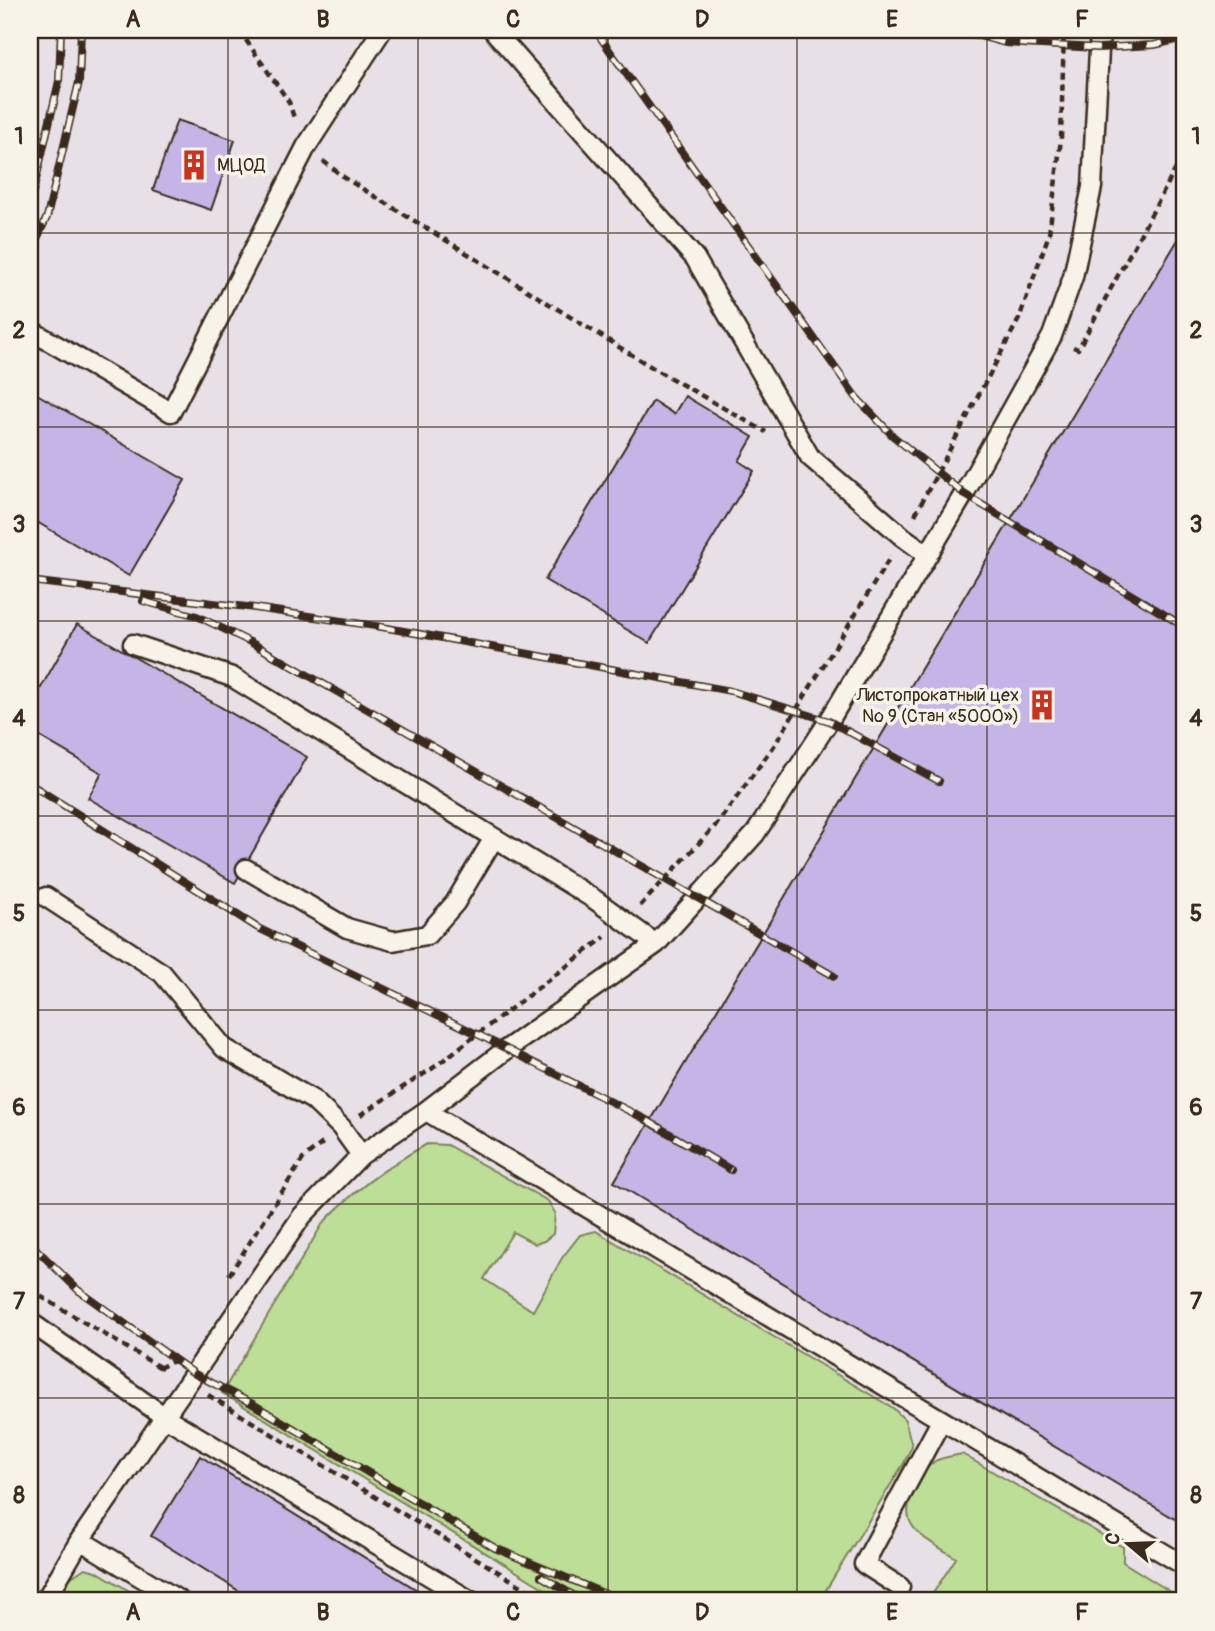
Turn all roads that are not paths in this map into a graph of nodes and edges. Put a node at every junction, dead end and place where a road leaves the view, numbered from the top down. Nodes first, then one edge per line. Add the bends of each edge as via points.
1 (382, 30) edge
2 (493, 30) edge
3 (1100, 30) edge
4 (30, 330) edge
5 (928, 555) junction
6 (133, 644) dead end
7 (494, 838) junction
8 (246, 869) dead end
9 (46, 897) dead end
10 (656, 944) junction
11 (426, 1111) junction
12 (361, 1156) junction
13 (30, 1322) edge
14 (165, 1418) junction
15 (941, 1421) junction
16 (80, 1540) junction
17 (1185, 1566) edge
18 (900, 1587) dead end
19 (44, 1601) edge
20 (180, 1601) edge
21 (470, 1601) edge

1 - 4 lane via 306,147 171,412
2 - 5 lane via 695,258 810,457
3 - 5 lane via 1093,187 1073,277 1052,336
5 - 10 lane via 830,721 755,834
6 - 7 lane via 232,677
7 - 8 lane via 454,903 427,934 393,941 347,928
7 - 10 lane via 594,899
9 - 12 lane via 162,974 224,1048 313,1100 341,1127
10 - 11 lane
11 - 12 lane
11 - 15 lane
12 - 14 lane via 302,1216
13 - 14 lane
14 - 16 lane
14 - 21 lane
15 - 17 lane
15 - 18 lane via 864,1564
16 - 19 lane
16 - 20 lane

